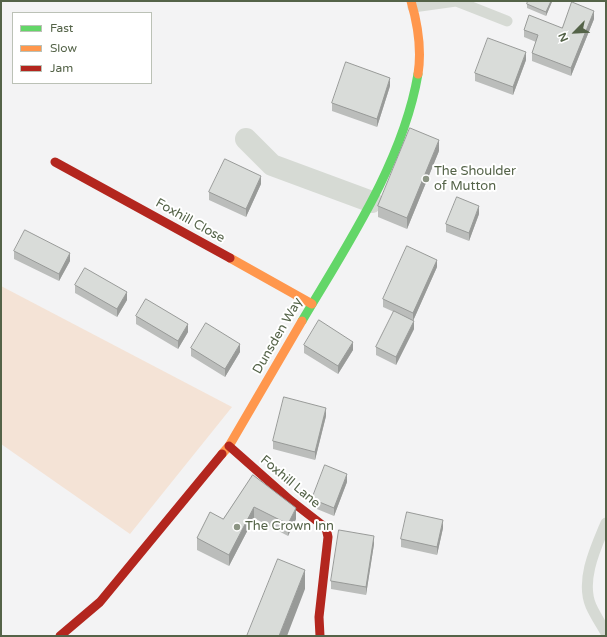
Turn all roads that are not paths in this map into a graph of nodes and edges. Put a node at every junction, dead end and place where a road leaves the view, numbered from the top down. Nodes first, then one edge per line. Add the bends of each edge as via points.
1 (412, 4) edge
2 (507, 21) dead end
3 (246, 139) dead end
4 (55, 162) dead end
5 (372, 202) junction
6 (312, 304) junction
7 (229, 446) junction
8 (606, 523) edge
9 (606, 633) edge
10 (60, 636) edge
11 (320, 636) edge

1 - 2 lane via 456,1
1 - 5 street, Dunsden Way via 418,25 420,61 415,92 407,120
3 - 5 street via 272,165
4 - 6 street, Foxhill Close
5 - 6 street, Dunsden Way
6 - 7 street, Dunsden Way
7 - 10 street, Dunsden Way via 100,602
7 - 11 street, Foxhill Lane via 326,528 328,537
8 - 9 lane via 592,559 587,586 590,605

